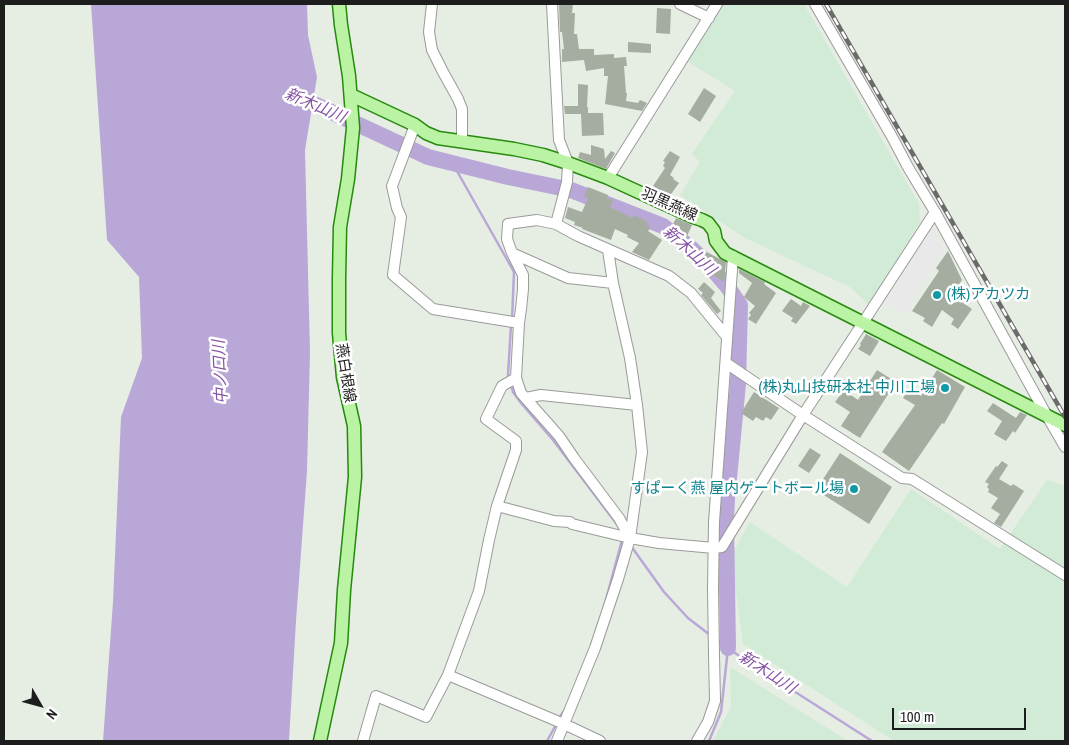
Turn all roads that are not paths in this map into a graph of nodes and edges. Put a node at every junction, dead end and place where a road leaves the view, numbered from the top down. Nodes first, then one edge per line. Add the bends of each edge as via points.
1 (339, 4) edge
2 (432, 4) edge
3 (552, 4) edge
4 (680, 4) edge
5 (717, 4) edge
6 (815, 4) edge
7 (708, 18) junction
8 (350, 95) junction
9 (414, 125) junction
10 (462, 142) junction
11 (568, 163) junction
12 (608, 178) junction
13 (935, 212) junction
14 (556, 224) junction
15 (608, 250) junction
16 (512, 253) junction
17 (732, 256) junction
18 (613, 283) junction
19 (519, 323) junction
20 (863, 323) junction
21 (727, 337) junction
22 (726, 363) junction
23 (516, 378) junction
24 (526, 398) junction
25 (637, 405) junction
26 (804, 415) junction
27 (1047, 416) junction
28 (1065, 425) edge
29 (1065, 446) edge
30 (497, 506) junction
31 (630, 538) junction
32 (714, 548) junction
33 (1065, 575) edge
34 (448, 675) junction
35 (564, 724) junction
36 (700, 740) edge
37 (320, 741) edge
38 (364, 741) edge
39 (557, 741) edge
40 (600, 741) edge

1 - 8 main road, 燕白根線
2 - 10 street via 429,32 432,50 462,109
3 - 11 street via 559,140
4 - 7 street
5 - 7 street
6 - 13 street
7 - 12 street
8 - 9 main road, 羽黒燕線
8 - 37 main road, 燕白根線 via 353,128 340,227 339,332 343,377 354,426 355,477 341,643
9 - 10 main road, 羽黒燕線 via 438,138
9 - 19 street via 392,186 401,217 393,275 433,309
10 - 11 main road, 羽黒燕線 via 514,149
11 - 12 main road, 羽黒燕線
11 - 14 street via 568,182
12 - 17 main road, 羽黒燕線 via 708,223 716,241 725,253
13 - 20 street
13 - 27 street
14 - 15 street
14 - 16 street via 537,220 508,224 507,239
15 - 18 street
15 - 21 street via 678,282
16 - 18 street via 568,278
16 - 19 street via 523,275
17 - 20 main road, 羽黒燕線
17 - 21 street
18 - 25 street
19 - 23 street
20 - 26 street
20 - 27 main road, 羽黒燕線
21 - 22 street
22 - 26 street
22 - 32 street
23 - 24 street
23 - 30 street via 502,386 486,419 516,441 516,450
24 - 25 street via 541,395
24 - 31 street via 559,436
25 - 31 street via 642,452
26 - 32 street via 722,547
26 - 33 street
27 - 28 main road, 羽黒燕線
27 - 29 street
30 - 31 street
30 - 34 street via 479,591
31 - 32 street
31 - 35 street via 595,648
32 - 36 street via 716,701
34 - 35 street
34 - 38 street via 426,716 376,696
35 - 39 street
35 - 40 street

